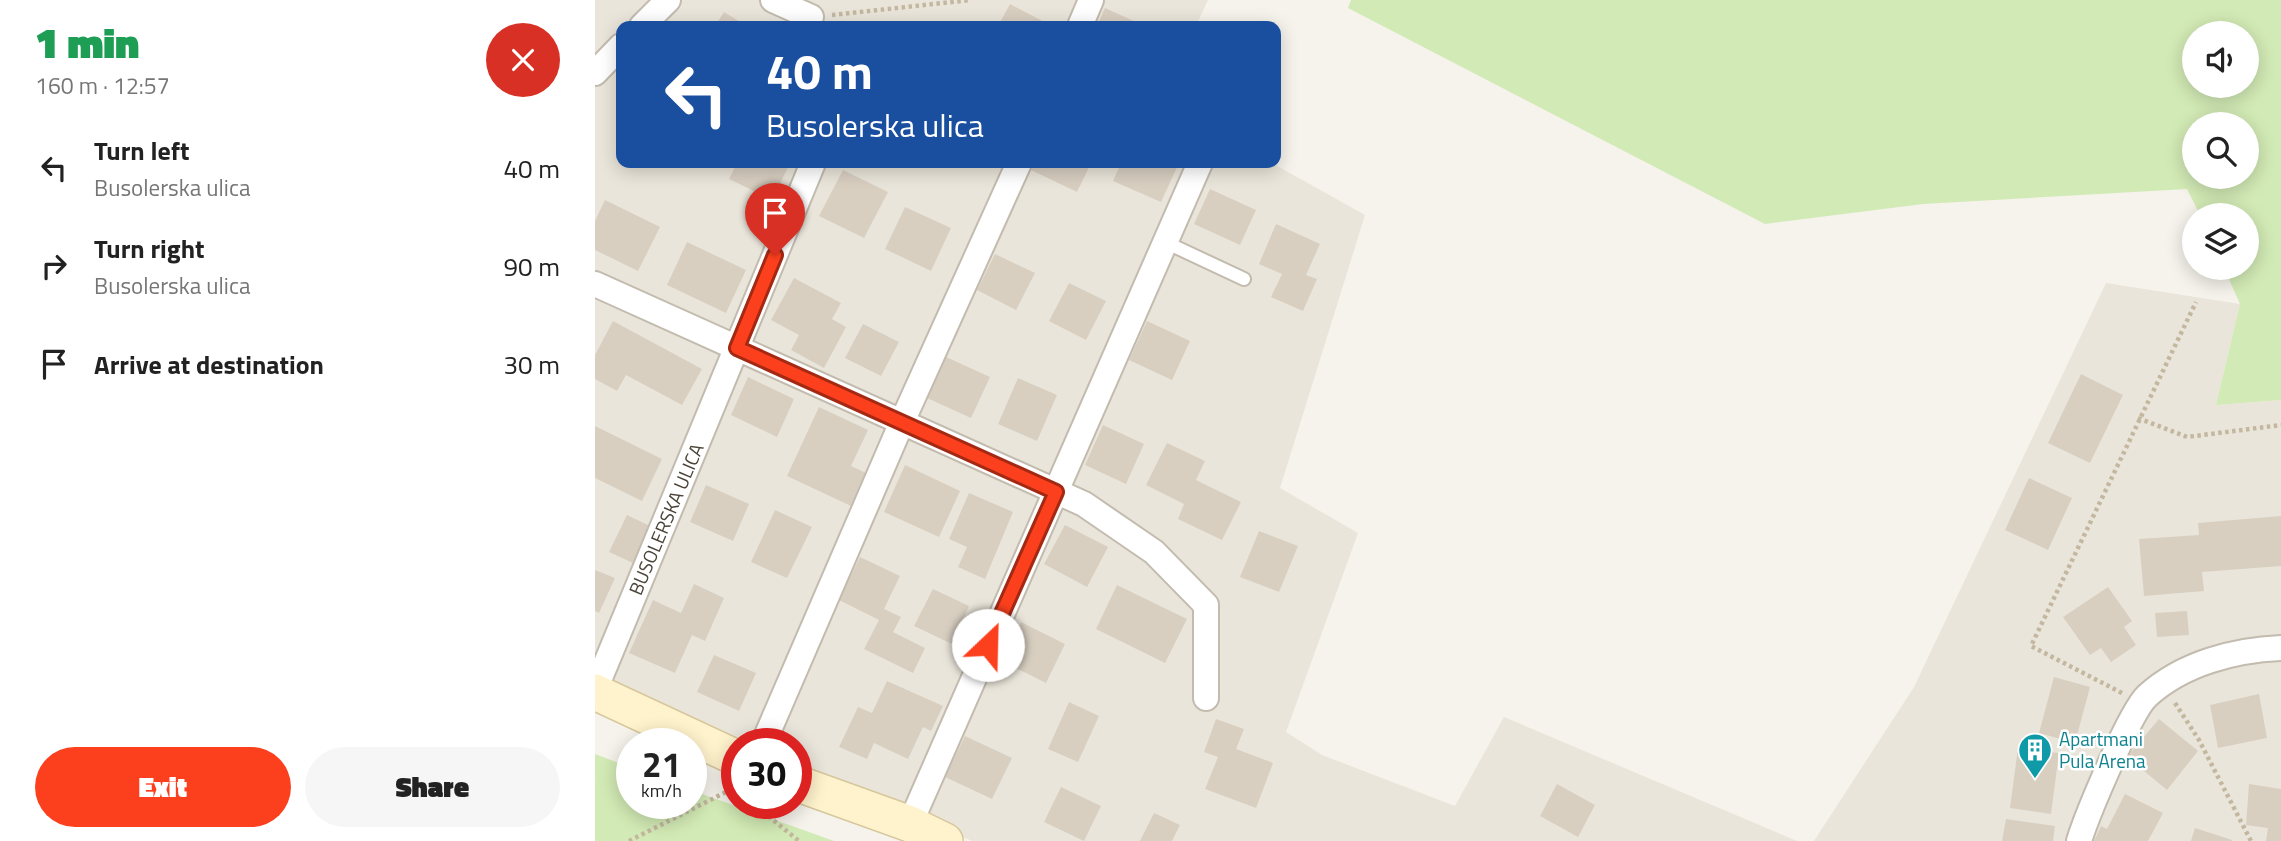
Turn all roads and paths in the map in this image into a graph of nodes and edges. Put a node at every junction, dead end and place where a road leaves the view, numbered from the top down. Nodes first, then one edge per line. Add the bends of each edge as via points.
1 (668, 0) edge
2 (773, 0) edge
3 (971, 0) edge
4 (1091, 0) edge
5 (811, 17) joint
6 (647, 21) edge
7 (1082, 21) edge
8 (616, 51) edge
9 (595, 73) edge
10 (811, 168) edge
11 (1017, 168) edge
12 (1198, 168) edge
13 (1165, 242) junction
14 (1244, 279) dead end
15 (595, 284) edge
16 (2196, 302) dead end
17 (737, 348) junction
18 (2138, 418) junction
19 (902, 422) junction
20 (2281, 425) edge
21 (1056, 492) junction
22 (2281, 648) edge
23 (2163, 684) junction
24 (595, 691) edge
25 (1206, 698) dead end
26 (2142, 702) junction
27 (770, 728) edge
28 (721, 750) edge
29 (812, 789) edge
30 (721, 795) edge
31 (772, 819) edge
32 (910, 824) junction
33 (629, 841) edge
34 (799, 841) edge
35 (945, 841) edge
36 (2079, 841) edge
37 (2251, 841) edge

1 - 6 street
2 - 5 street
3 - 5 path
4 - 7 street
8 - 9 street
10 - 17 street, BUSOLERSKA ULICA
11 - 19 street
12 - 13 street
13 - 14 lane
13 - 21 street
15 - 17 street
16 - 18 path
17 - 19 street
17 - 24 street, BUSOLERSKA ULICA
18 - 20 path via 2187,437
18 - 26 path via 2031,646
19 - 21 street
19 - 27 street
21 - 25 street via 1084,504 1154,552 1206,604
21 - 32 street
22 - 23 street via 2244,649 2201,663
23 - 26 street
23 - 37 path via 2199,740
24 - 28 main road
26 - 36 street
29 - 32 main road
30 - 33 path
31 - 34 path
32 - 35 main road

